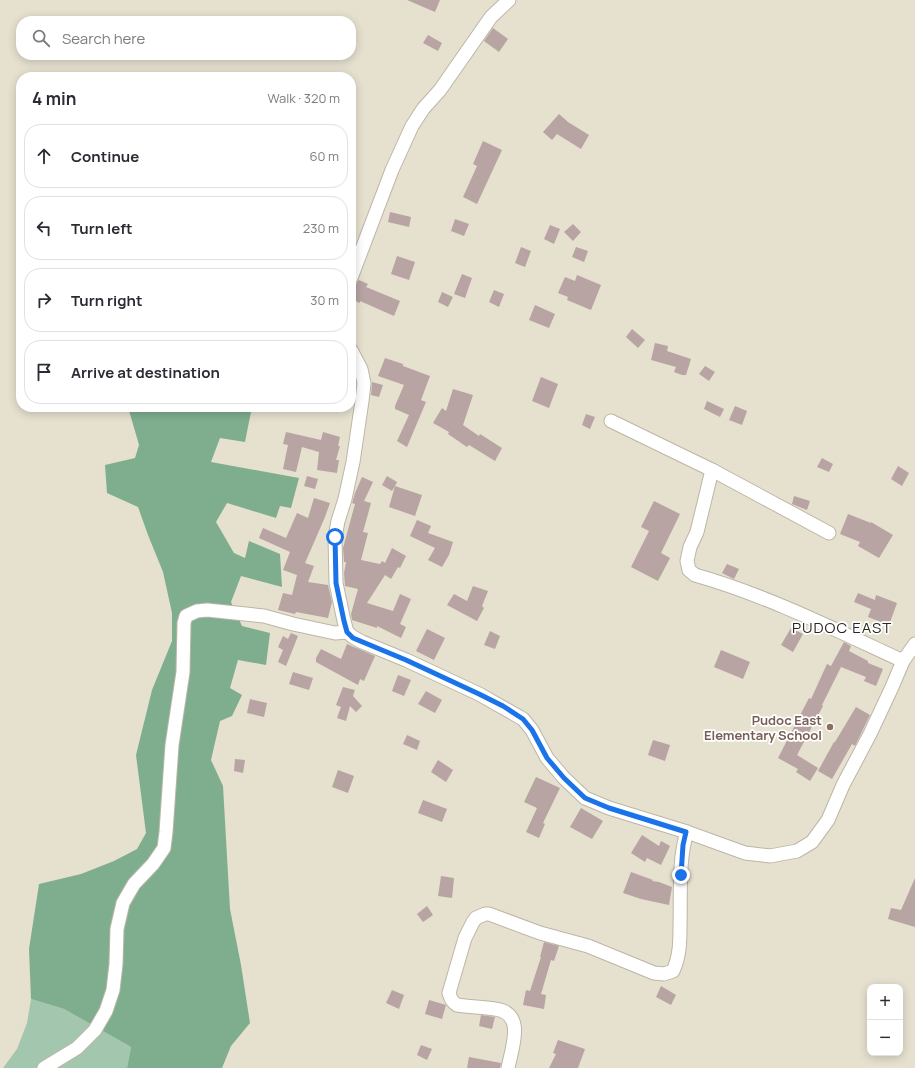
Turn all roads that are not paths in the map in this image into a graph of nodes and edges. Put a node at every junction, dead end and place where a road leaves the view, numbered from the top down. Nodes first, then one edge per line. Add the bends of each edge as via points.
1 (509, 0) edge
2 (356, 265) edge
3 (356, 360) edge
4 (611, 421) dead end
5 (712, 470) junction
6 (829, 533) dead end
7 (347, 632) junction
8 (915, 644) edge
9 (903, 661) junction
10 (686, 832) junction
11 (44, 1068) edge
12 (508, 1068) edge

1 - 2 street via 491,17 412,126 392,170
3 - 7 street via 364,382 362,401 351,469 335,537 336,583
4 - 5 street
5 - 6 street
5 - 9 street via 697,532 690,547 687,561 689,570 695,575 799,614
7 - 10 street via 353,638 479,694 523,719 547,758 585,798
7 - 11 street via 335,633 264,616 207,610 186,616 183,672 172,745 164,848 134,884 123,903 117,929 113,990 106,1011 95,1030 77,1048
8 - 9 street
9 - 10 street via 828,820 812,842 797,851 770,856 746,853
10 - 12 street via 681,875 679,948 677,964 673,971 664,974 654,973 588,946 540,933 489,914 476,918 465,938 449,993 450,999 457,1005 496,1009 508,1013 514,1021 515,1028

